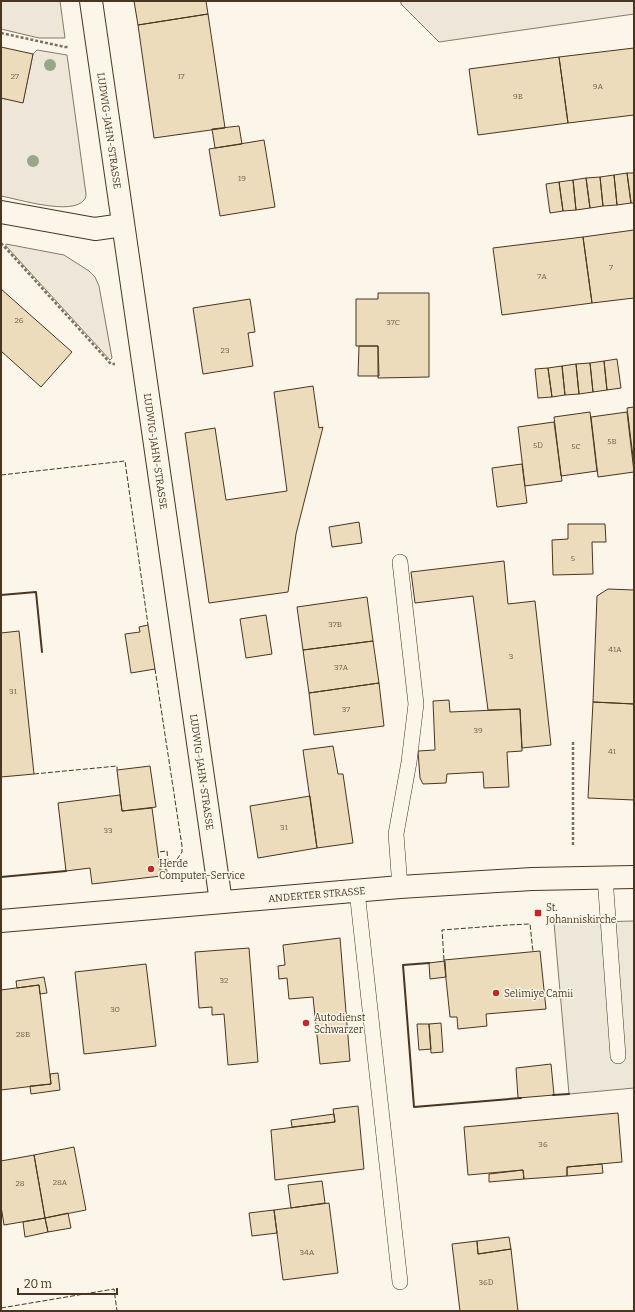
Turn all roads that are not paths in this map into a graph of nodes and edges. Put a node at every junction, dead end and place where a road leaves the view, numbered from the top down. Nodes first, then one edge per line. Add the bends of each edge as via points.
1 (91, 1) edge
2 (1, 212) edge
3 (123, 225) junction
4 (400, 562) dead end
5 (605, 877) junction
6 (634, 877) edge
7 (400, 887) junction
8 (357, 891) junction
9 (222, 902) junction
10 (1, 921) edge
11 (618, 1056) dead end
12 (400, 1282) dead end

1 - 3 street, LUDWIG-JAHN-STRASSE
2 - 3 street via 94,229
3 - 9 street, LUDWIG-JAHN-STRASSE
4 - 7 lane via 416,704 396,834
5 - 6 street, ANDERTER STRASSE
5 - 7 street, ANDERTER STRASSE
5 - 11 lane
7 - 8 street, ANDERTER STRASSE
8 - 9 street, ANDERTER STRASSE
8 - 12 lane
9 - 10 street, ANDERTER STRASSE

